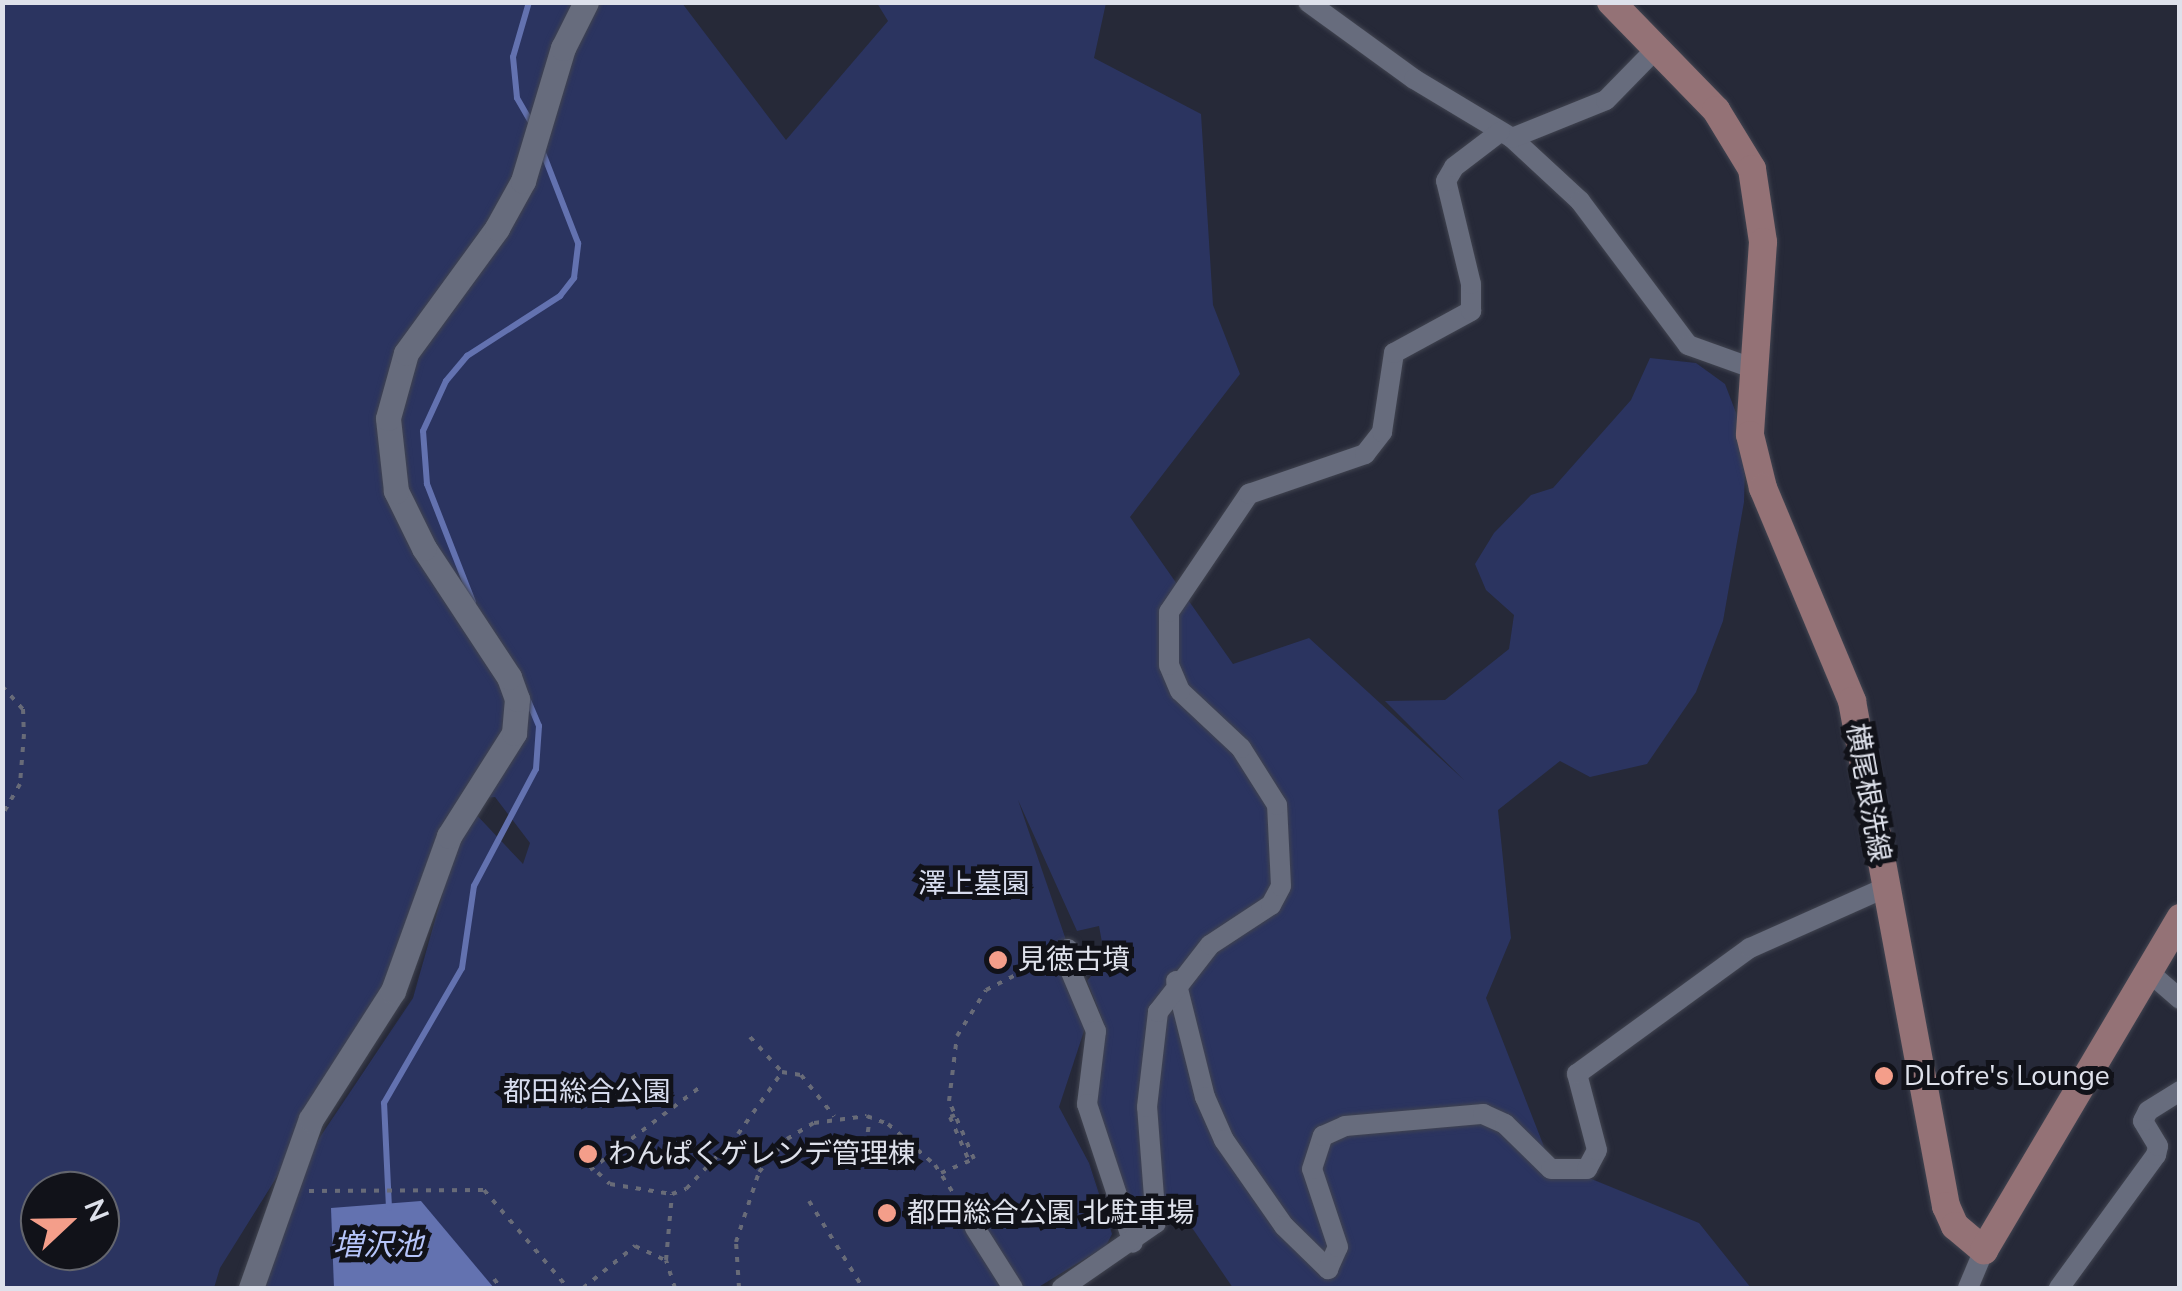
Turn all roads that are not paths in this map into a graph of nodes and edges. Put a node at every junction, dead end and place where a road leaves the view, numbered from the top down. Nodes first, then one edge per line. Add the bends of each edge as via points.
1 (586, 2) edge
2 (1308, 2) edge
3 (1611, 2) edge
4 (1657, 48) junction
5 (1506, 135) junction
6 (1755, 370) junction
7 (1885, 888) junction
8 (2180, 918) edge
9 (1065, 951) road end
10 (2150, 972) junction
11 (1176, 981) junction
12 (2180, 999) edge
13 (2180, 1091) edge
14 (975, 1228) road end
15 (1133, 1243) junction
16 (1984, 1250) junction
17 (251, 1288) edge
18 (1013, 1288) edge
19 (1062, 1288) edge
20 (1968, 1288) edge
21 (2059, 1288) edge

1 - 17 street via 563,48 522,181 498,228 406,354 388,418 396,491 424,548 509,677 517,699 514,733 448,836 392,991 311,1119
2 - 5 street
3 - 4 main road, 横尾根洗線
4 - 5 street via 1606,100
4 - 6 main road, 横尾根洗線 via 1716,110 1752,168 1763,242
5 - 6 street via 1580,201 1688,345
5 - 11 street via 1454,167 1446,182 1471,284 1471,311 1394,352 1382,432 1366,454 1249,494 1169,612 1171,674 1191,704 1263,776 1277,805 1283,862 1271,905 1210,945
6 - 7 main road, 横尾根洗線 via 1750,435 1852,701
7 - 11 street via 1750,948 1577,1074 1597,1150 1588,1169 1551,1169 1505,1124 1482,1114 1346,1126 1323,1136 1312,1168 1338,1247 1328,1269 1284,1226 1224,1140 1205,1096
7 - 16 main road, 横尾根洗線 via 1946,1206 1954,1226
8 - 10 main road
9 - 15 street via 1096,1031 1087,1104
10 - 12 street
10 - 16 main road
11 - 15 street via 1158,1012 1149,1053 1148,1121 1159,1215 1152,1230
13 - 21 street via 2148,1111 2142,1121 2158,1146 2156,1155
14 - 18 street
15 - 19 street
16 - 20 street

